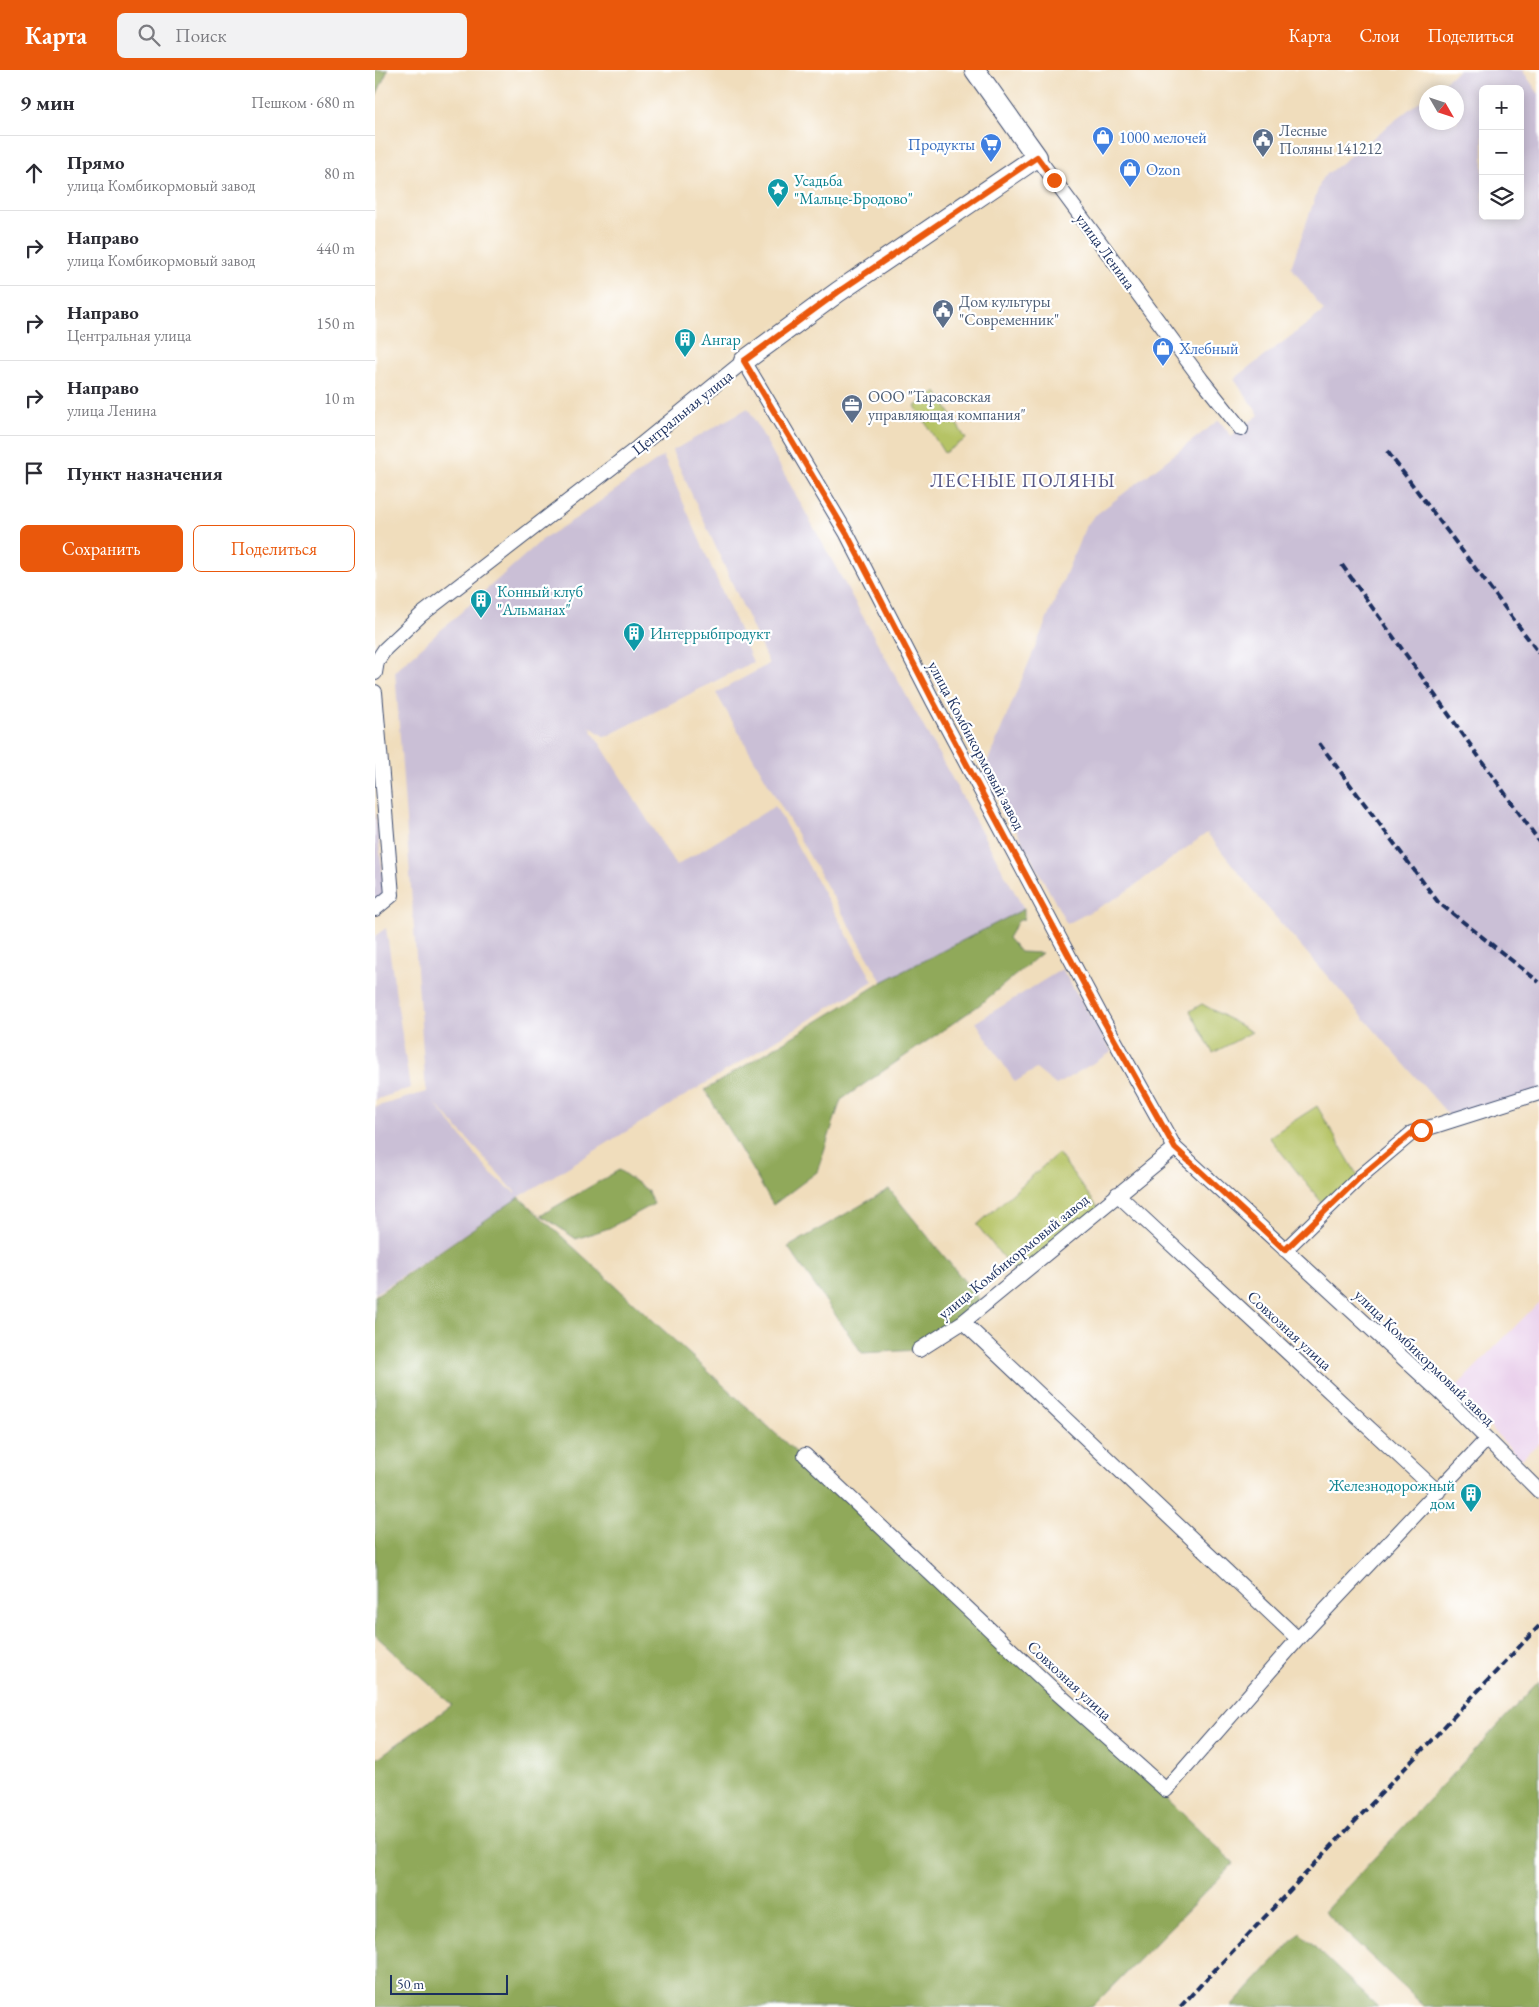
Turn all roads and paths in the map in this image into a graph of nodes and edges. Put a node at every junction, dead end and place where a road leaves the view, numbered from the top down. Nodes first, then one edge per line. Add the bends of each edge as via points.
1 (975, 70) edge
2 (1037, 157) junction
3 (744, 361) junction
4 (1241, 429) dead end
5 (375, 673) edge
6 (375, 692) edge
7 (375, 909) edge
8 (1539, 1093) edge
9 (1175, 1148) junction
10 (1117, 1194) junction
11 (1285, 1250) junction
12 (963, 1322) junction
13 (919, 1350) dead end
14 (1486, 1440) junction
15 (805, 1455) dead end
16 (1539, 1491) edge
17 (1438, 1492) junction
18 (1298, 1639) junction

1 - 2 street, улица Ленина
2 - 3 street, Центральная улица via 838,292
2 - 4 street, улица Ленина
3 - 5 street, Центральная улица via 421,615 385,649 377,661
3 - 9 street, улица Комбикормовый завод via 847,534 937,710
6 - 7 street via 392,895
8 - 11 street via 1412,1133 1361,1176
9 - 10 street, улица Комбикормовый завод
9 - 11 street, улица Комбикормовый завод
10 - 12 street, улица Комбикормовый завод
10 - 17 street, Совхозная улица
11 - 14 street, улица Комбикормовый завод via 1440,1392
12 - 13 street, улица Комбикормовый завод
12 - 18 street
14 - 16 street, улица Комбикормовый завод
14 - 17 street, Совхозная улица
15 - 18 street, Совхозная улица via 1056,1692 1166,1790
17 - 18 street, Совхозная улица

